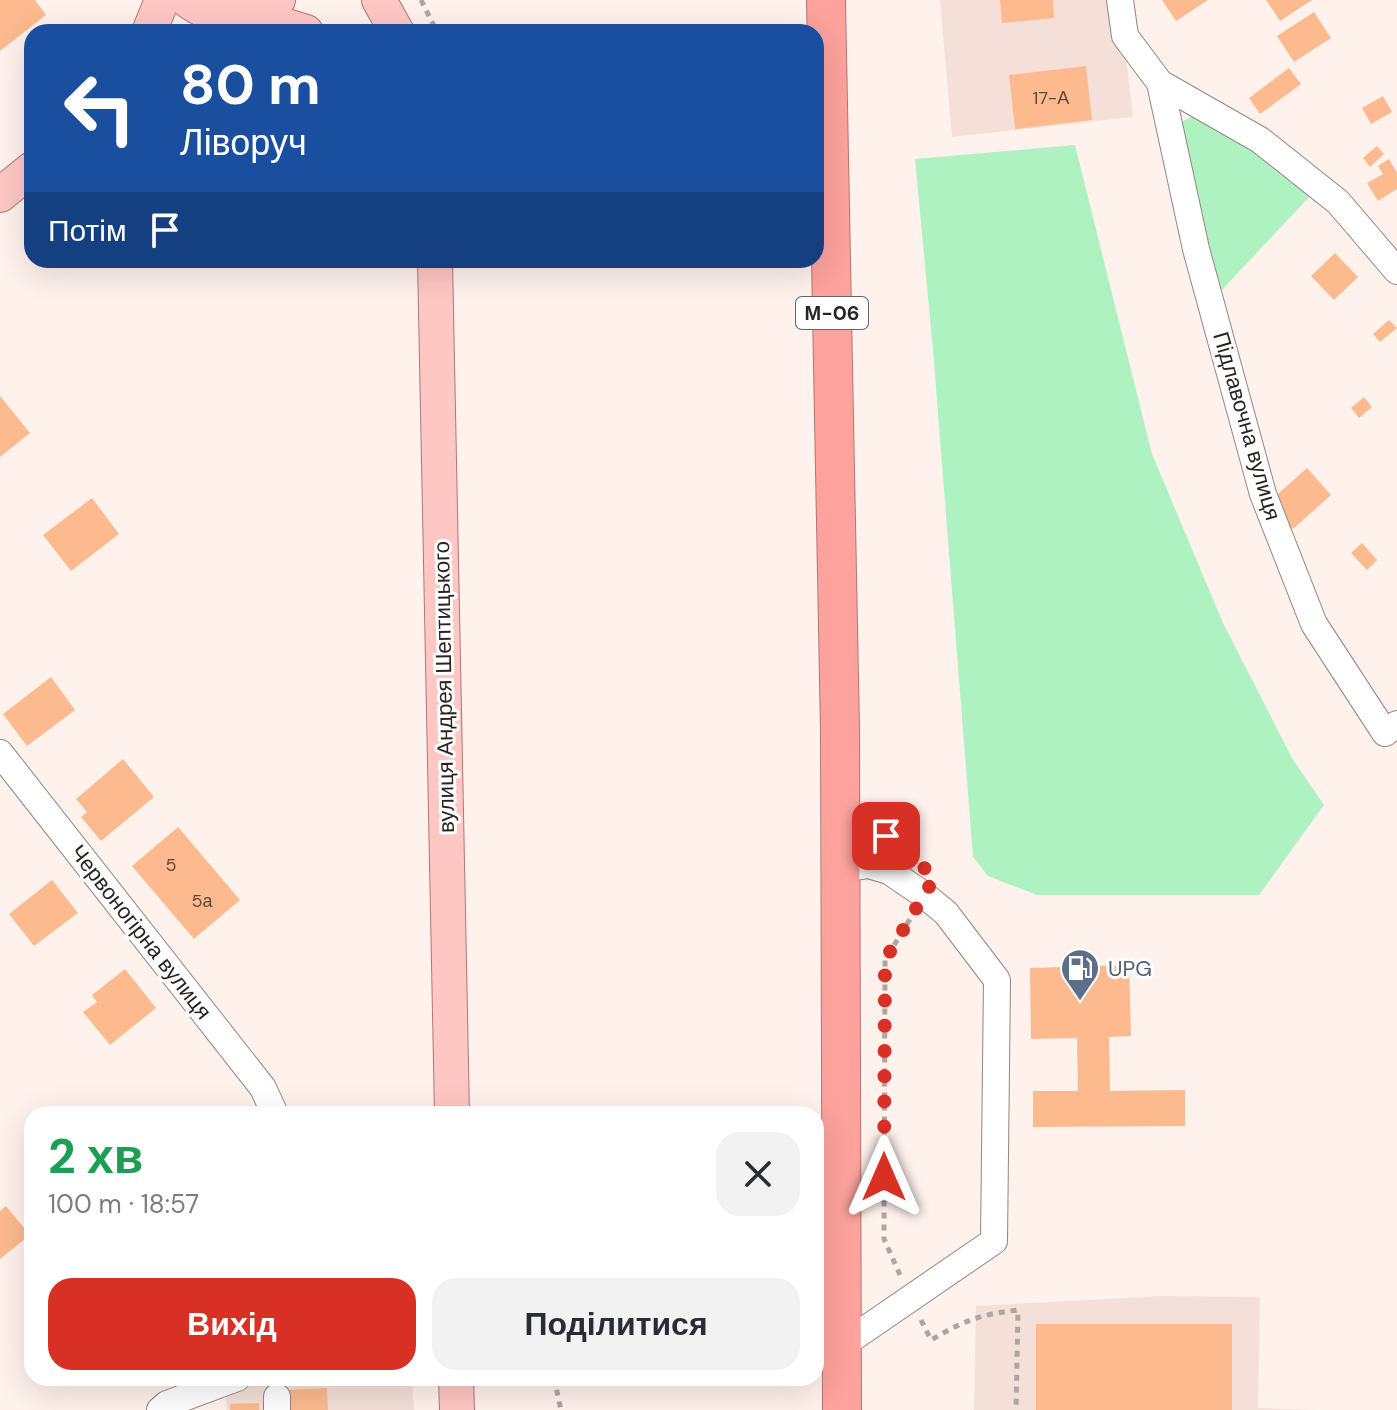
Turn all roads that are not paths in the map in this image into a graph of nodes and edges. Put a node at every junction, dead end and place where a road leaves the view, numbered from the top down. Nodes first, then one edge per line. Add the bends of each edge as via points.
1 (162, 0) edge
2 (187, 0) edge
3 (379, 0) edge
4 (826, 0) edge
5 (1120, 0) edge
6 (244, 16) edge
7 (152, 24) edge
8 (275, 24) edge
9 (392, 24) edge
10 (1160, 83) junction
11 (24, 176) edge
12 (0, 195) edge
13 (435, 268) edge
14 (1397, 271) edge
15 (1397, 724) edge
16 (0, 753) edge
17 (841, 869) junction
18 (271, 1106) edge
19 (452, 1106) edge
20 (841, 1346) junction
21 (215, 1386) edge
22 (456, 1386) edge
23 (160, 1410) edge
24 (457, 1410) edge
25 (842, 1410) edge

1 - 7 main road
2 - 6 main road via 218,16
3 - 9 main road
4 - 17 highway, М-06
5 - 10 street, Підлавочна вулиця via 1125,36
6 - 8 main road
10 - 14 street, Підлавочна вулиця via 1271,149 1338,202
10 - 15 street, Підлавочна вулиця via 1196,249 1263,494 1314,624 1385,733
11 - 12 main road
13 - 19 main road, вулиця Андрея Шептицького
16 - 18 street, Червоногірна вулиця via 263,1088
17 - 20 highway, М-06
17 - 20 street via 869,865 889,871 924,895 946,913 997,980 994,1241
20 - 25 highway, М-06
21 - 23 street
22 - 24 main road

